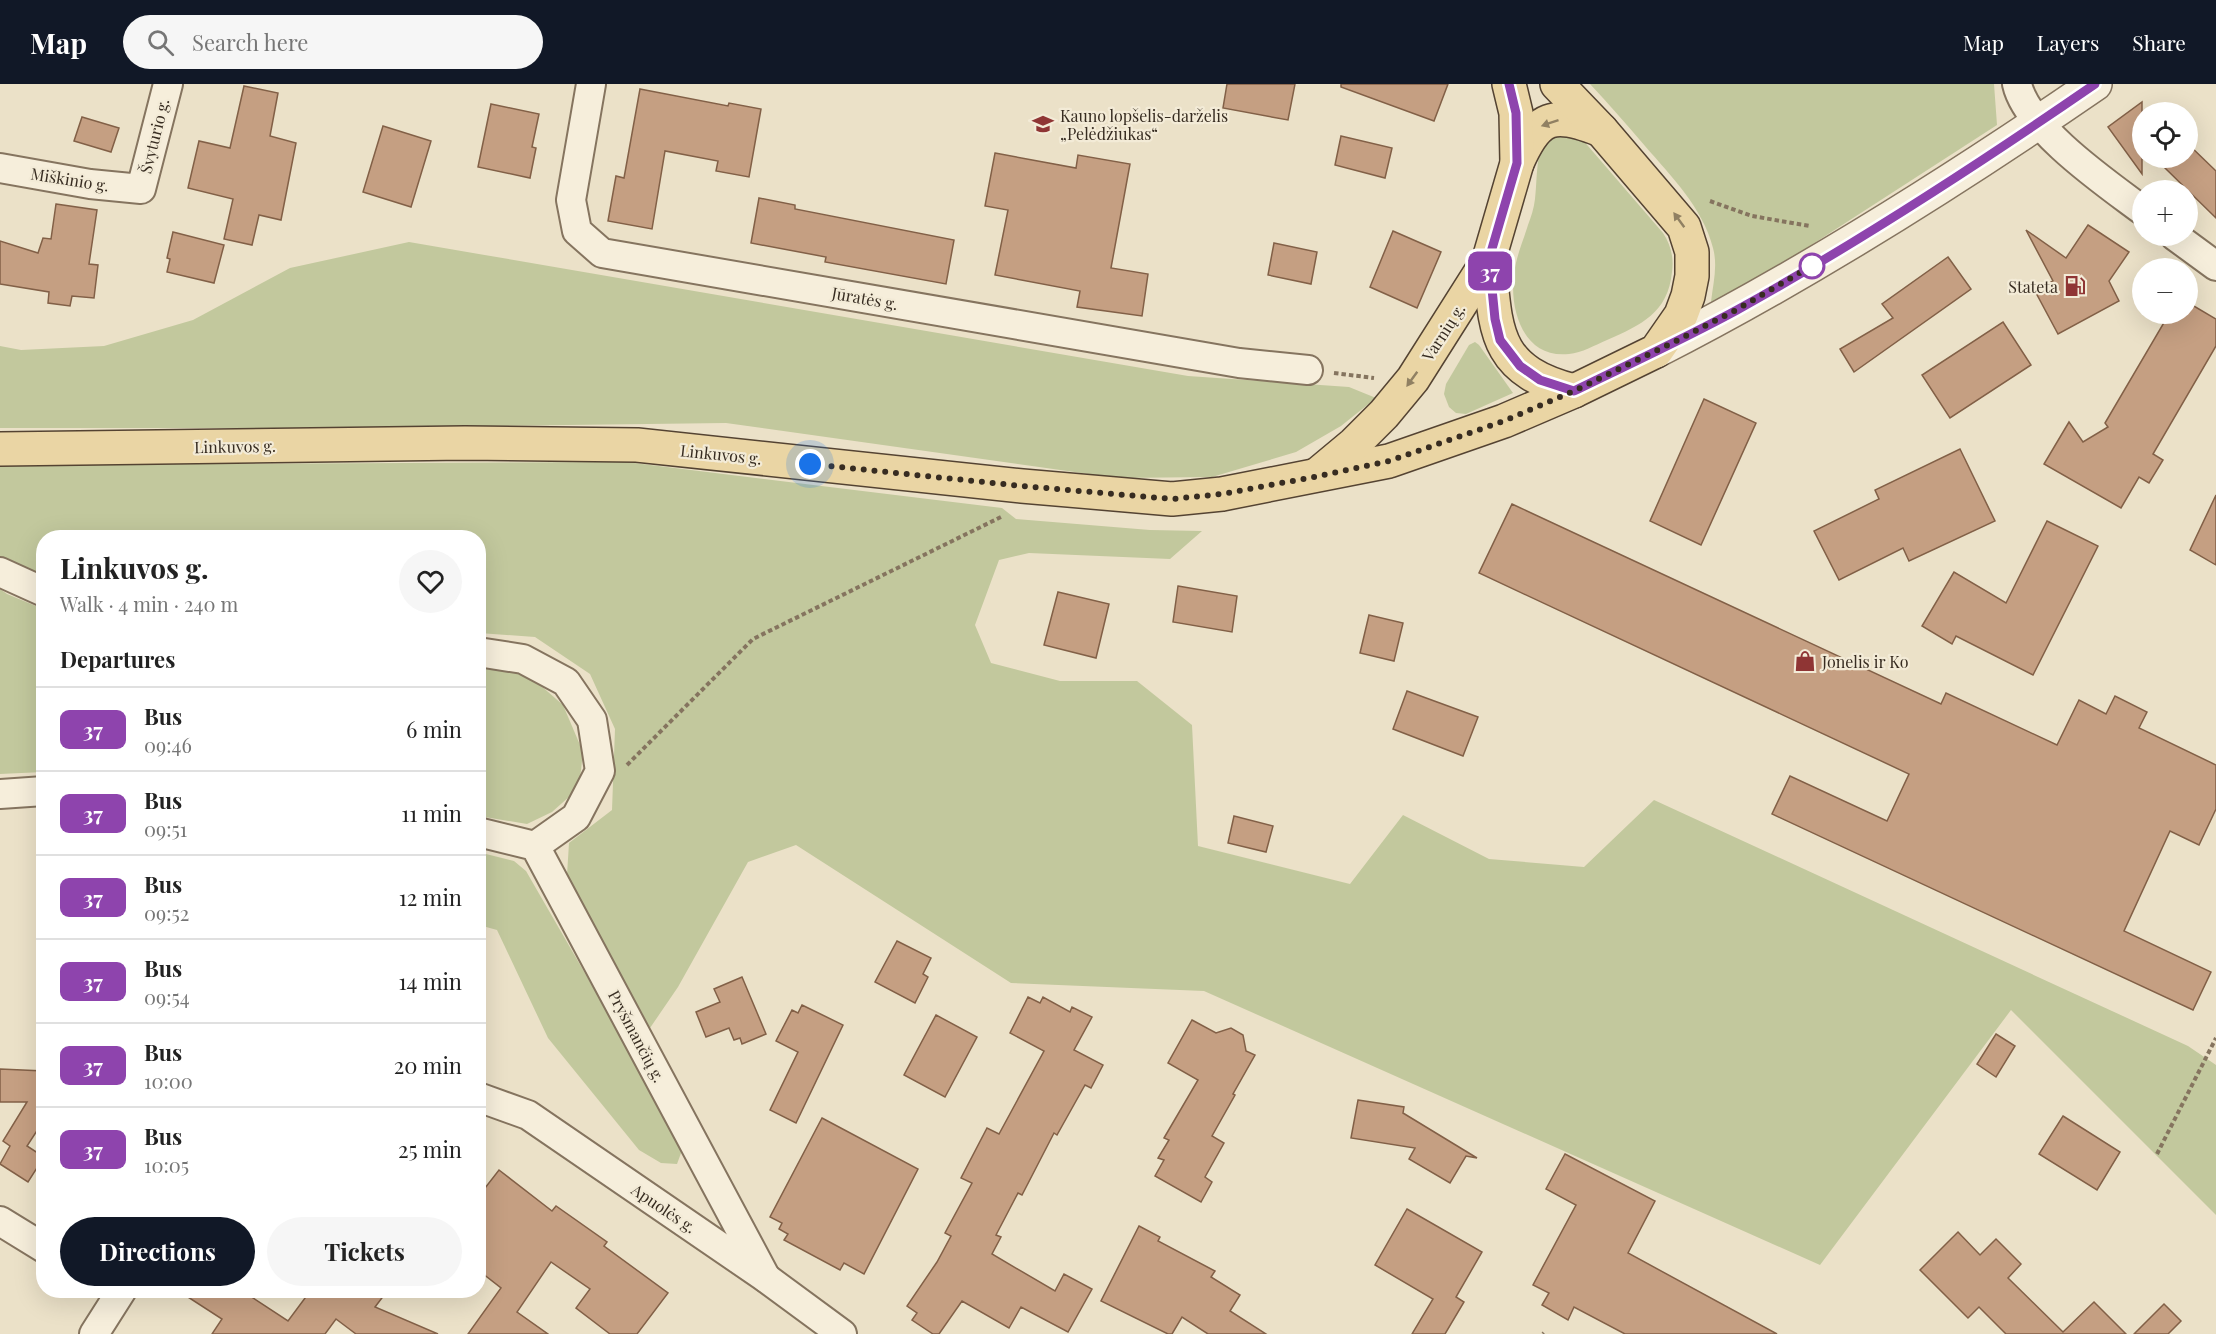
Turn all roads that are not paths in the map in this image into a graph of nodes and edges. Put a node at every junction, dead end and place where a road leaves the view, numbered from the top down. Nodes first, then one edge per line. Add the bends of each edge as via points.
1 (168, 84) edge
2 (591, 84) edge
3 (1509, 84) edge
4 (1557, 84) edge
5 (2018, 84) edge
6 (2095, 84) edge
7 (2039, 122) junction
8 (1602, 130) junction
9 (1517, 163) junction
10 (0, 168) edge
11 (141, 189) joint
12 (2132, 202) edge
13 (2189, 246) edge
14 (1489, 259) junction
15 (2216, 266) edge
16 (1656, 351) junction
17 (1308, 370) road end
18 (1574, 391) junction
19 (0, 449) edge
20 (1314, 477) junction
21 (0, 572) edge
22 (36, 588) edge
23 (486, 653) edge
24 (36, 792) edge
25 (0, 794) edge
26 (486, 834) edge
27 (535, 846) junction
28 (486, 1100) edge
29 (0, 1221) edge
30 (36, 1243) edge
31 (766, 1278) junction
32 (113, 1298) edge
33 (94, 1334) edge
34 (842, 1334) edge

1 - 11 street, Švyturio g.
2 - 17 street, Jūratės g. via 571,200 577,231 602,253 1227,361
3 - 9 main road, Varnių g. via 1516,113
4 - 8 main road
5 - 7 street via 2019,93
6 - 7 street, Linkuvos g.
7 - 12 street via 2089,170
7 - 16 street, Linkuvos g. via 1824,259
8 -> 9 main road via 1578,121 1550,121 1528,139
16 -> 8 main road via 1681,315 1688,296 1692,276 1690,243 1680,221
9 - 14 main road, Varnių g.
10 - 11 street, Miškinio g.
13 - 15 street
14 - 18 main road via 1500,340 1520,366 1540,380
14 -> 20 main road, Varnių g. via 1413,379 1354,444
16 - 18 main road, Linkuvos g.
18 - 20 main road, Linkuvos g. via 1427,449
19 - 20 main road, Linkuvos g. via 465,443 637,446 1172,499
21 - 22 street
23 - 27 street via 523,659 566,682 592,720 600,771 576,817
24 - 25 street
26 - 27 street
27 - 31 street, Pryšmančių g.
28 - 31 street, Apuolės g. via 528,1115
29 - 30 street
31 - 34 street, Apuolės g.
32 - 33 street

